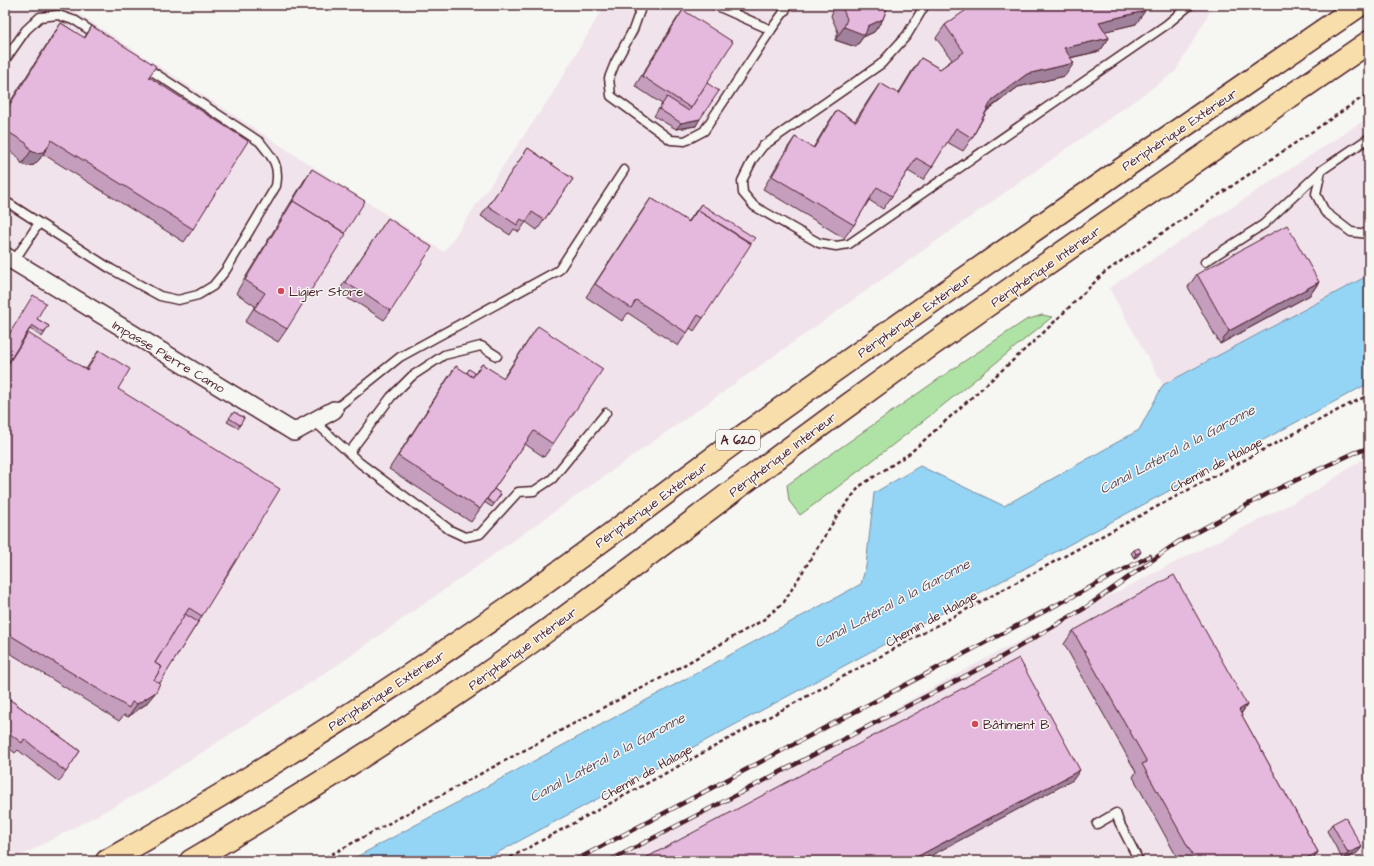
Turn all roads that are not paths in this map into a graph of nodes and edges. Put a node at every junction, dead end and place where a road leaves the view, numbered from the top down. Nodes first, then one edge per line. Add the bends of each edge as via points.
1 (642, 5) edge
2 (715, 5) edge
3 (789, 5) edge
4 (926, 5) edge
5 (1360, 5) edge
6 (1187, 6) edge
7 (771, 30) junction
8 (102, 39) edge
9 (1369, 42) edge
10 (5, 60) edge
11 (135, 60) edge
12 (1369, 138) edge
13 (624, 170) dead end
14 (1322, 170) junction
15 (5, 201) edge
16 (39, 223) junction
17 (1369, 234) edge
18 (10, 258) edge
19 (1205, 262) dead end
20 (497, 356) dead end
21 (334, 410) joint
22 (606, 413) dead end
23 (314, 421) junction
24 (349, 453) junction
25 (1097, 824) dead end
26 (107, 861) edge
27 (191, 861) edge
28 (1139, 861) edge

1 - 7 lane via 633,30 609,78 610,96 671,140 685,141 704,131
2 - 7 lane
3 - 7 lane
4 - 6 lane via 907,35 881,64 763,146 753,158 742,181 743,193 754,206 819,243 836,246 849,244 1159,30
5 - 26 highway, Périphérique Extérieur / A 620 via 1014,244 770,417 541,585 424,666 288,754 160,832
8 - 10 lane via 76,21 58,15 40,17 26,30
9 - 27 highway, Périphérique Intérieur / A 620 via 862,394 467,687 325,780
11 - 16 lane via 260,142 274,163 278,174 276,186 226,270 213,286 198,295 178,300 160,296 111,269
12 - 14 lane
13 - 21 lane via 559,270 400,357
14 - 17 lane via 1316,194 1325,212 1351,232
14 - 19 lane via 1264,224
15 - 16 lane
16 - 18 lane
18 - 23 street, Impasse Pierre Camo via 294,432
20 - 24 lane via 481,346 444,355 412,376 391,397
21 - 23 street, Impasse Pierre Camo
22 - 24 lane via 552,479 534,491 518,492 480,534 465,537 450,530 415,505
23 - 24 lane
25 - 28 lane via 1116,813

